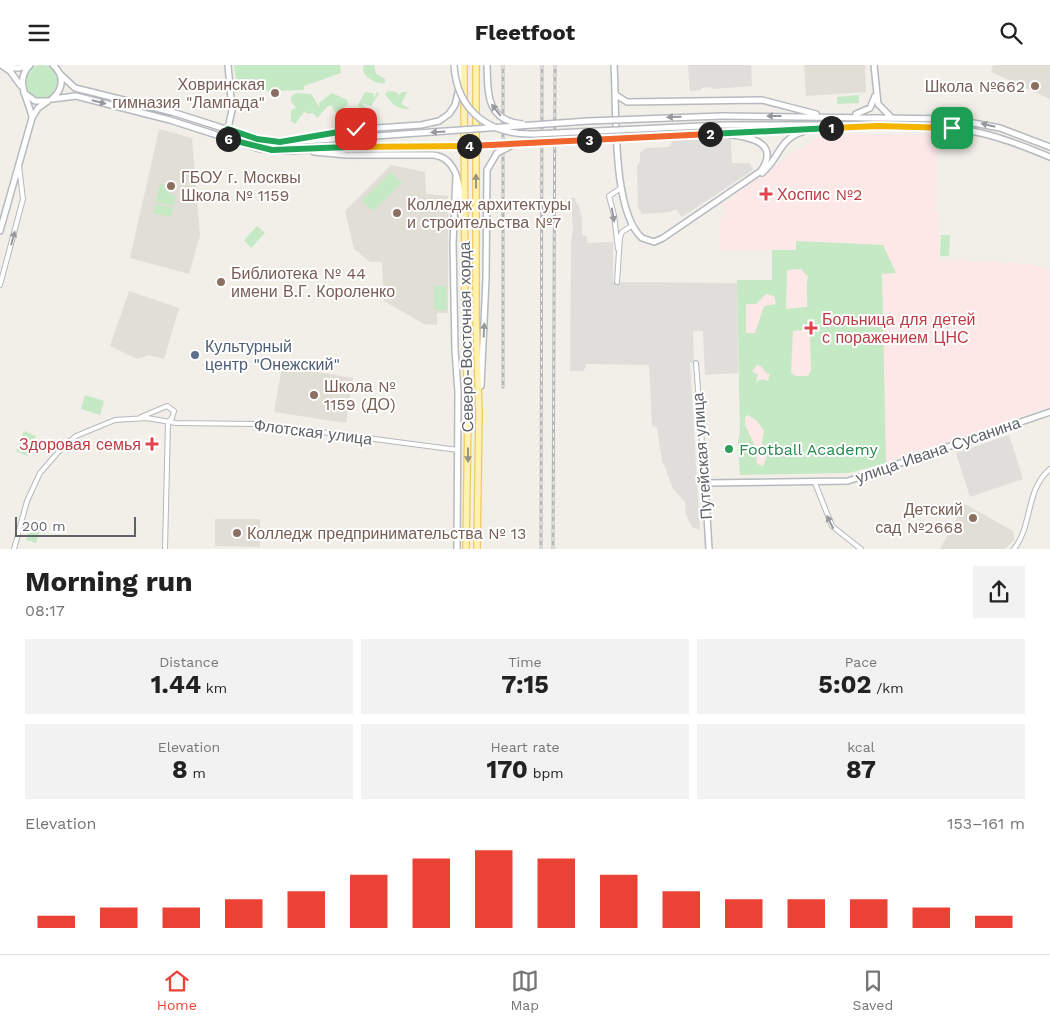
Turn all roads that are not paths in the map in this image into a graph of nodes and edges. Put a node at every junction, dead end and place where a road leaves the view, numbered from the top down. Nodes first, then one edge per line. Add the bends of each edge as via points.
1 (2, 65) edge
2 (30, 65) edge
3 (228, 65) edge
4 (454, 65) edge
5 (460, 65) edge
6 (464, 65) edge
7 (476, 65) edge
8 (487, 65) edge
9 (614, 65) edge
10 (874, 65) edge
11 (57, 68) edge
12 (22, 86) junction
13 (24, 93) junction
14 (875, 93) junction
15 (616, 95) junction
16 (50, 100) junction
17 (823, 116) junction
18 (850, 116) junction
19 (892, 117) junction
20 (904, 117) junction
21 (32, 118) junction
22 (539, 125) junction
23 (878, 126) junction
24 (904, 126) junction
25 (228, 129) junction
26 (808, 129) junction
27 (1010, 131) junction
28 (724, 134) junction
29 (226, 138) junction
30 (1007, 140) junction
31 (280, 142) junction
32 (534, 142) junction
33 (1050, 147) edge
34 (299, 151) junction
35 (1050, 157) edge
36 (19, 162) junction
37 (456, 176) junction
38 (751, 179) junction
39 (621, 188) junction
40 (633, 225) junction
41 (0, 231) edge
42 (618, 249) junction
43 (465, 266) junction
44 (617, 283) dead end
45 (0, 285) edge
46 (696, 363) dead end
47 (1050, 412) edge
48 (479, 414) junction
49 (139, 418) junction
50 (168, 422) junction
51 (458, 450) junction
52 (1050, 469) edge
53 (705, 483) junction
54 (815, 483) junction
55 (14, 549) edge
56 (165, 549) edge
57 (457, 549) edge
58 (466, 549) edge
59 (477, 549) edge
60 (708, 549) edge
61 (861, 549) edge
62 (1014, 549) edge

1 - 2 main road via 19,68
1 - 12 main road via 15,75
2 - 12 main road via 22,74
3 - 25 main road via 232,110
4 - 23 main road, bridge via 458,87 471,111 485,123 509,133 803,123
5 - 31 main road via 454,108 442,119 426,124 347,131
6 - 43 main road, Северо-Восточная хорда
48 -> 7 main road, Северо-Восточная хорда
22 -> 8 main road, bridge via 512,122 495,112 488,95
9 - 15 main road
10 - 14 main road
11 - 16 main road via 61,87
11 - 25 main road via 75,87
12 - 13 main road
13 - 16 main road via 35,101
13 - 21 main road
14 - 18 main road via 870,108
14 - 19 main road via 881,110
15 - 17 main road via 627,103 772,101
15 - 39 main road
16 - 21 main road via 38,108
16 -> 29 main road via 76,96
17 - 18 main road
17 -> 22 main road, bridge via 722,116
18 - 19 main road
19 - 20 main road
20 - 24 street
27 -> 20 main road via 952,119
21 - 36 main road
22 -> 31 main road, bridge
23 - 24 main road
23 - 26 main road
24 - 30 main road via 966,130
25 - 29 main road
25 - 31 main road via 264,141
26 - 28 main road
26 - 38 main road via 787,139 769,167
27 - 30 main road via 1013,138
27 - 33 main road
28 - 32 main road, bridge
28 - 38 main road via 749,136 762,144 766,163
29 - 34 main road via 260,149
30 - 35 main road
32 - 34 main road, bridge
48 -> 32 main road, bridge via 485,311 487,170 500,151
34 - 37 main road via 446,158
36 - 41 main road
45 -> 36 street via 23,199
37 - 43 main road
37 - 51 main road via 453,244
38 - 40 main road via 658,241 642,238
39 - 40 main road
39 -> 42 street via 609,196
40 - 42 street via 622,232
42 - 44 street
43 -> 58 main road, Северо-Восточная хорда
46 - 53 street, Путейская улица
47 - 54 main road, улица Ивана Сусанина via 862,477
48 - 59 main road, Северо-Восточная хорда
49 - 50 street, Флотская улица
49 - 50 street, Флотская улица via 167,407 174,411
49 - 55 street, Флотская улица via 115,420 76,436 61,449 34,483
50 - 51 street, Флотская улица via 260,424
50 - 56 street
51 - 57 main road
52 - 62 street via 1037,484 1021,538
53 - 54 main road, улица Ивана Сусанина
53 - 60 main road, Путейская улица
61 -> 54 street via 832,526

